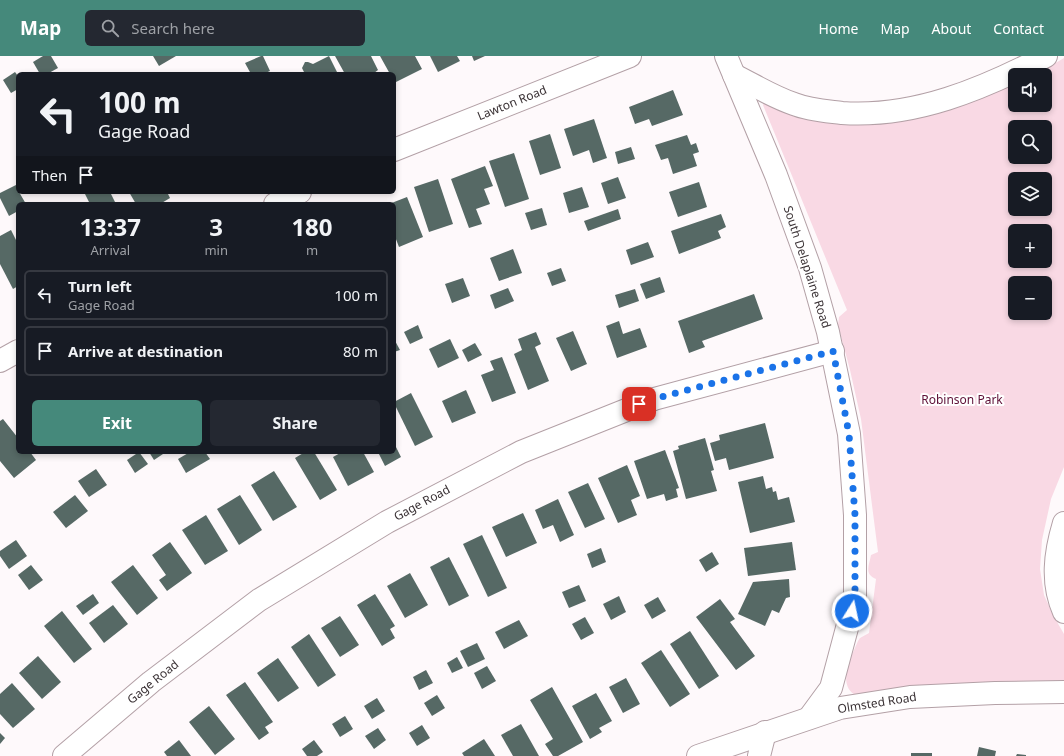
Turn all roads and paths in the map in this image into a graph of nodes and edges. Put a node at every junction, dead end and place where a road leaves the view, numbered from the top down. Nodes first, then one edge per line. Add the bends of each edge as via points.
1 (630, 56) edge
2 (1046, 56) edge
3 (730, 66) edge
4 (396, 149) edge
5 (296, 194) edge
6 (279, 202) edge
7 (833, 351) junction
8 (16, 352) edge
9 (0, 362) edge
10 (1064, 523) edge
11 (1064, 612) edge
12 (1064, 692) edge
13 (809, 718) junction
14 (765, 732) junction
15 (64, 756) edge
16 (698, 756) edge
17 (759, 756) edge

1 - 4 street, Lawton Road
2 - 3 street via 999,79 937,103 880,113 856,114 794,104
3 - 7 street, South Delaplaine Road via 776,175 810,268
5 - 6 street
7 - 13 street, South Delaplaine Road via 849,434 855,515 855,598 831,688
7 - 15 street, Gage Road via 654,399 521,452 387,522 259,600 151,682
8 - 9 street
10 - 11 street via 1059,540 1055,580
12 - 13 street, Olmsted Road via 910,697 840,708
13 - 14 street, Olmsted Road
14 - 16 street, Olmsted Road
14 - 17 street

